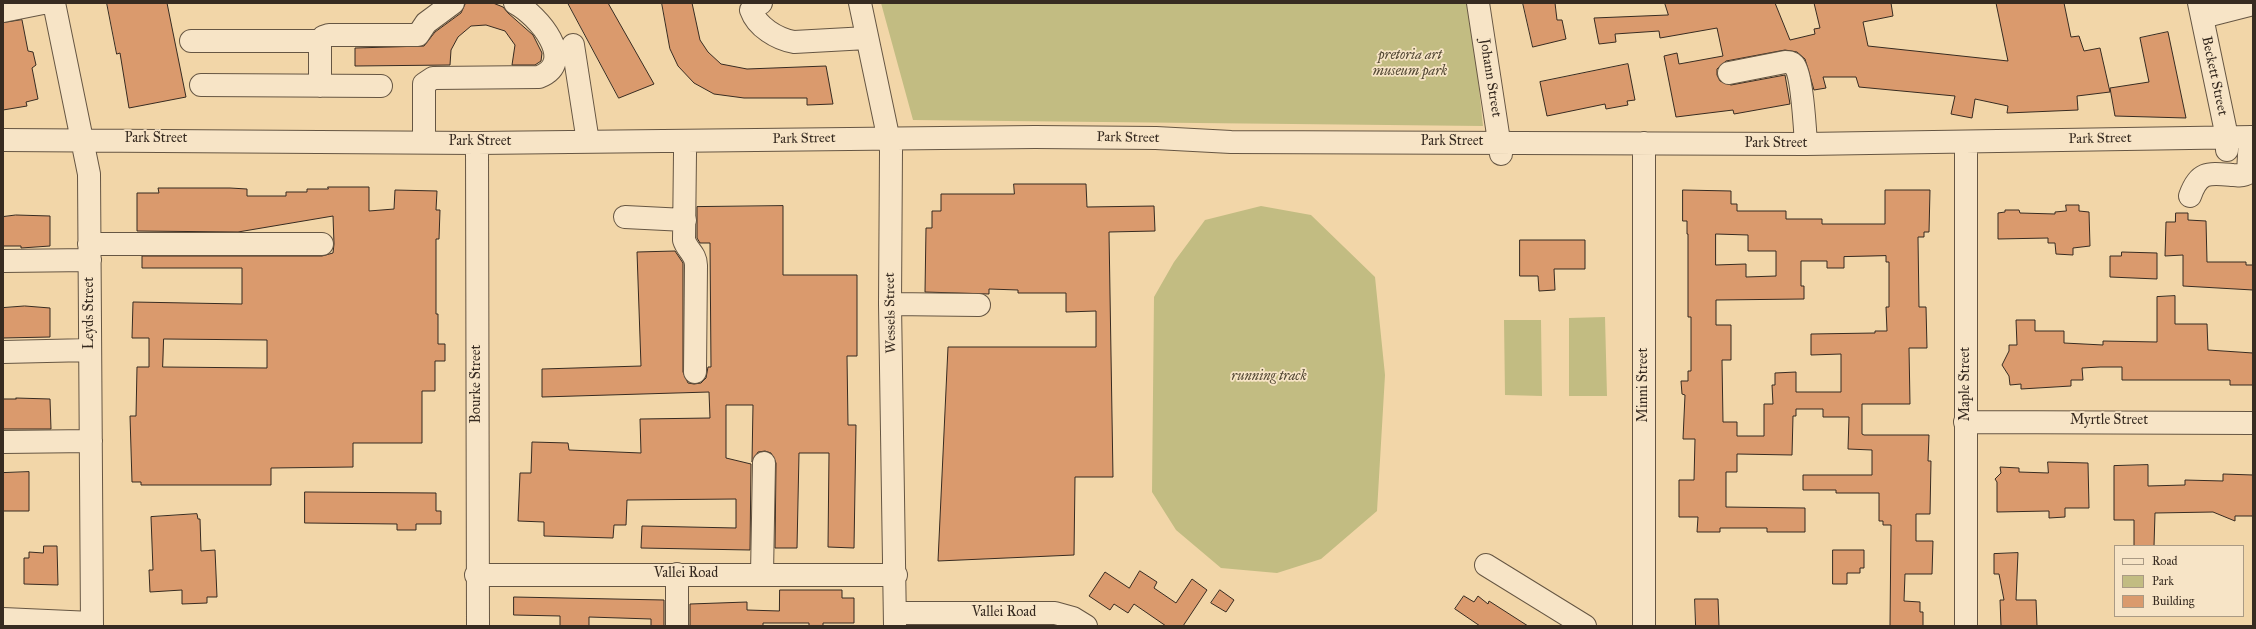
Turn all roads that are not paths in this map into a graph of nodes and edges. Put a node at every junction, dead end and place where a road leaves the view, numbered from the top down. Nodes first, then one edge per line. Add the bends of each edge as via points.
1 (43, 3) edge
2 (54, 3) edge
3 (453, 3) edge
4 (515, 3) edge
5 (761, 3) edge
6 (860, 3) edge
7 (1478, 3) edge
8 (2253, 4) edge
9 (2200, 10) edge
10 (3, 11) edge
11 (867, 38) junction
12 (191, 41) dead end
13 (320, 41) junction
14 (573, 45) dead end
15 (1730, 73) dead end
16 (201, 85) dead end
17 (320, 86) junction
18 (381, 86) dead end
19 (3, 140) edge
20 (424, 142) junction
21 (588, 142) junction
22 (2227, 143) junction
23 (2251, 143) edge
24 (890, 144) junction
25 (1806, 144) junction
26 (84, 147) junction
27 (477, 148) junction
28 (1501, 148) junction
29 (1644, 148) junction
30 (1966, 148) junction
31 (685, 153) junction
32 (3, 155) edge
33 (2190, 196) dead end
34 (625, 217) dead end
35 (685, 220) junction
36 (322, 244) dead end
37 (90, 252) junction
38 (3, 261) edge
39 (890, 304) junction
40 (979, 305) dead end
41 (90, 350) junction
42 (3, 352) edge
43 (695, 372) dead end
44 (1965, 422) junction
45 (2253, 423) edge
46 (91, 441) junction
47 (3, 442) edge
48 (764, 463) dead end
49 (1486, 565) dead end
50 (677, 574) junction
51 (762, 574) junction
52 (476, 575) junction
53 (896, 575) junction
54 (3, 619) edge
55 (895, 619) edge
56 (92, 624) edge
57 (478, 626) edge
58 (677, 626) edge
59 (1086, 626) edge
60 (1585, 626) edge
61 (1644, 626) edge
62 (1966, 626) edge

1 - 10 street
2 - 26 street, Leyds Street
3 - 13 street via 426,23 418,35 329,35
4 - 20 street via 532,14 545,30 555,48 554,67 549,73 539,77 428,80 424,84
5 - 11 street via 751,10 753,16 766,31 785,41
6 - 11 street, Wessels Street
7 - 28 street, Johann Street
8 - 9 street
9 - 22 street, Beckett Street
11 - 24 street, Wessels Street
12 - 13 street
13 - 17 street
14 - 21 street
15 - 25 street via 1785,62 1794,65 1799,78
16 - 17 street
17 - 18 street
19 - 26 street, Park Street
20 - 26 street, Park Street
20 - 27 street, Park Street
21 - 24 street, Park Street
21 - 27 street, Park Street
22 - 23 street, Park Street
22 - 30 street, Park Street
23 - 33 street via 2248,173 2241,176 2215,174 2200,177 2196,180
24 - 28 street, Park Street via 1035,137
24 - 31 street, Park Street
24 - 39 street, Wessels Street
25 - 29 street, Park Street
25 - 30 street, Park Street
26 - 27 street, Park Street via 173,152
26 - 32 street, Park Street
26 - 37 street, Leyds Street via 89,174
27 - 31 street, Park Street
27 - 52 street, Bourke Street
28 - 29 street, Park Street
29 - 30 street, Park Street
29 - 61 street, Minni Street
30 - 44 street, Maple Street
31 - 35 street
34 - 35 street
35 - 43 street via 686,247 696,258
36 - 37 street
37 - 38 street
37 - 41 street, Leyds Street
39 - 40 street
39 - 53 street, Wessels Street
41 - 42 street
41 - 46 street, Leyds Street
44 - 45 street, Myrtle Street
44 - 62 street, Maple Street
46 - 47 street
46 - 56 street, Leyds Street
48 - 51 street
49 - 60 street
50 - 51 street, Vallei Road
50 - 52 street, Vallei Road
50 - 58 street
51 - 53 street, Vallei Road
52 - 57 street, Bourke Street
53 - 55 street, Wessels Street
54 - 56 street
55 - 59 street, Vallei Road via 1056,613 1073,618

